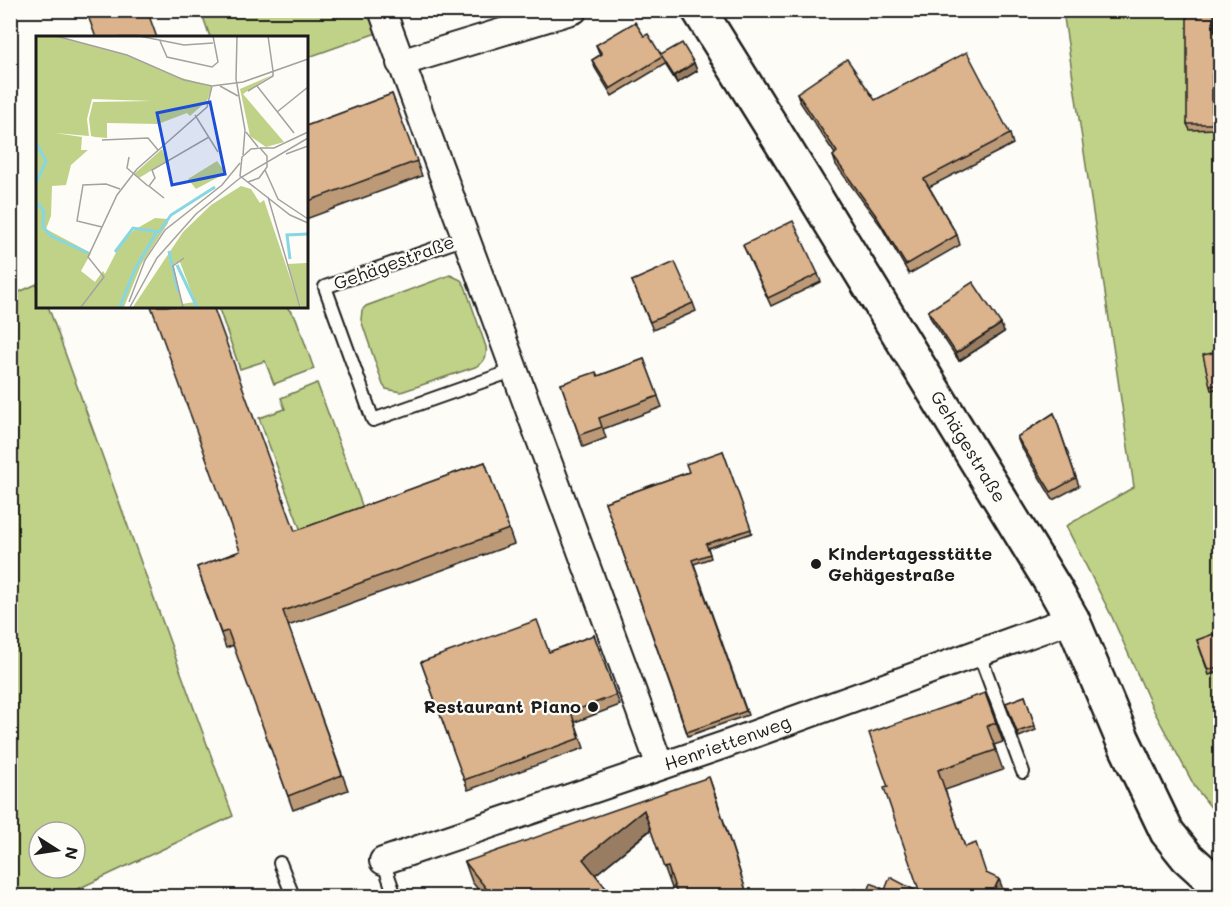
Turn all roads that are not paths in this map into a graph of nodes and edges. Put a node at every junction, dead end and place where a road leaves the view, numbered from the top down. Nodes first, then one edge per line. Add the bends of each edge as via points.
1 (382, 10) edge
2 (574, 10) edge
3 (699, 10) edge
4 (400, 63) junction
5 (465, 238) junction
6 (515, 370) junction
7 (1072, 619) junction
8 (979, 652) junction
9 (660, 766) junction
10 (1023, 772) dead end
11 (383, 861) joint
12 (280, 863) dead end
13 (1221, 886) edge
14 (292, 897) edge
15 (395, 897) edge

1 - 4 street, Gehägestraße
2 - 4 street
3 - 7 street, Gehägestraße
4 - 5 street, Gehägestraße
5 - 6 street, Gehägestraße
5 - 6 lane, Gehägestraße via 325,287 372,420
6 - 9 street, Gehägestraße
7 - 8 street, Henriettenweg
7 - 13 street, Gehägestraße via 1167,832 1187,857
8 - 9 street, Henriettenweg
8 - 10 lane
9 - 11 street, Henriettenweg
11 - 15 lane
12 - 14 lane

